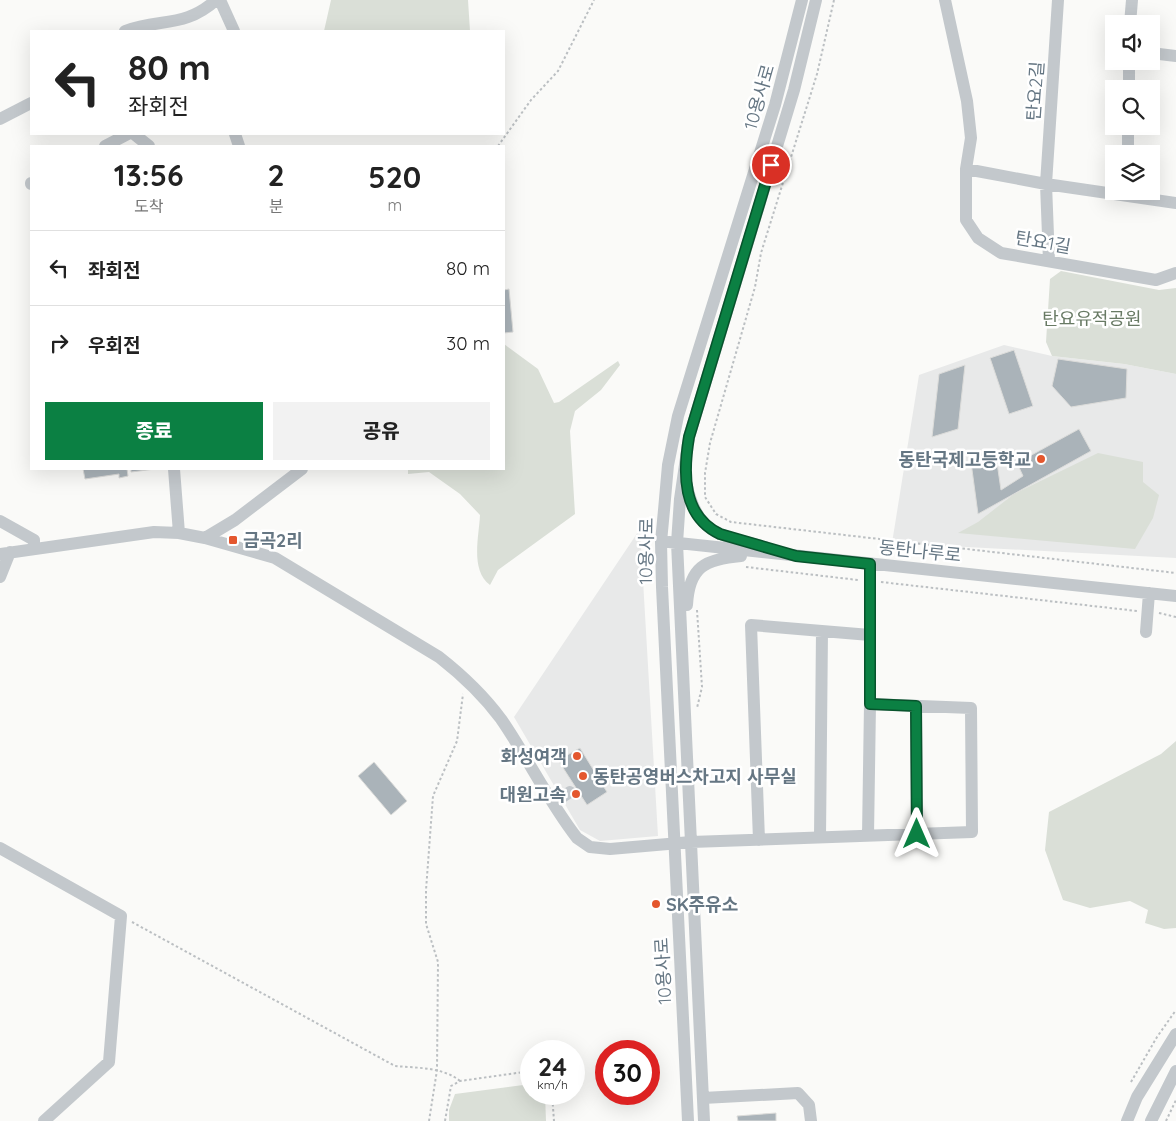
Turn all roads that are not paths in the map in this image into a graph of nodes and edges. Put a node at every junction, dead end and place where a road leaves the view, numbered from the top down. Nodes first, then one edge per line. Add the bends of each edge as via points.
1 (216, 0) edge
2 (220, 0) edge
3 (802, 0) edge
4 (816, 0) edge
5 (945, 0) edge
6 (1058, 0) edge
7 (1132, 0) edge
8 (1131, 15) edge
9 (129, 30) edge
10 (234, 30) edge
11 (1160, 54) edge
12 (1176, 56) edge
13 (30, 104) edge
14 (0, 119) edge
15 (126, 135) edge
16 (135, 135) edge
17 (106, 145) edge
18 (148, 145) edge
19 (966, 169) junction
20 (1046, 184) junction
21 (1105, 191) edge
22 (1160, 200) edge
23 (1176, 203) edge
24 (1049, 261) junction
25 (1176, 273) edge
26 (685, 464) junction
27 (174, 470) edge
28 (301, 470) edge
29 (0, 521) edge
30 (180, 533) junction
31 (205, 538) junction
32 (661, 542) junction
33 (677, 543) junction
34 (34, 548) junction
35 (5, 553) edge
36 (796, 556) junction
37 (870, 564) junction
38 (0, 577) edge
39 (1149, 593) junction
40 (1176, 596) edge
41 (822, 631) junction
42 (1146, 632) dead end
43 (870, 635) junction
44 (685, 701) junction
45 (870, 704) junction
46 (916, 706) junction
47 (570, 792) dead end
48 (553, 803) junction
49 (917, 834) junction
50 (868, 836) junction
51 (820, 837) junction
52 (759, 840) junction
53 (691, 842) junction
54 (674, 844) junction
55 (0, 848) edge
56 (1176, 1034) edge
57 (1176, 1071) edge
58 (703, 1098) junction
59 (44, 1121) edge
60 (688, 1121) edge
61 (704, 1121) edge
62 (811, 1121) edge
63 (1128, 1121) edge
64 (1151, 1121) edge

1 - 9 street via 206,10 190,18
2 - 10 street
3 - 32 street, 10용사로 via 775,105 678,416 668,465
4 - 26 street, 10용사로 via 794,90 694,422
5 - 19 street, 탄요1길 via 967,100 970,138
6 - 20 street, 탄요2길
7 - 8 street
11 - 12 street
13 - 14 street
15 - 17 street
16 - 18 street
19 - 20 street
19 - 24 street, 탄요1길 via 966,220 978,238 1001,253
20 - 21 street
20 - 24 street, 탄요2길
22 - 23 street
24 - 25 street, 탄요1길 via 1156,280
26 - 33 street, 10용사로
26 - 36 street via 693,508 710,529
27 - 30 street
28 - 31 street via 236,520
29 - 34 street via 34,540
30 - 31 street
30 - 34 street via 154,532
31 - 48 street via 264,554 297,570 439,657 500,719
32 - 33 street, 동탄나루로
32 - 54 street, 10용사로
33 - 36 street, 동탄나루로
33 - 44 street, 10용사로
34 - 35 street
35 - 38 street
36 - 37 street, 동탄나루로
36 - 44 street via 722,558 711,560 695,574 689,586 687,604 690,670
37 - 39 street, 동탄나루로
37 - 43 street
39 - 40 street, 동탄나루로
39 - 42 street
41 - 43 street
41 - 51 street
41 - 52 street via 751,625
43 - 45 street
44 - 53 street, 10용사로
45 - 46 street
45 - 50 street
46 - 49 street
46 - 49 street via 971,708 972,822 972,832
47 - 48 street
48 - 54 street via 577,838 590,847 610,849
49 - 50 street
50 - 51 street
51 - 52 street
52 - 53 street
53 - 54 street
53 - 58 street, 10용사로
54 - 60 street, 10용사로
55 - 59 street via 121,916 109,1062
56 - 63 street via 1137,1097
57 - 64 street
58 - 61 street, 10용사로
58 - 62 street via 798,1093 809,1105

